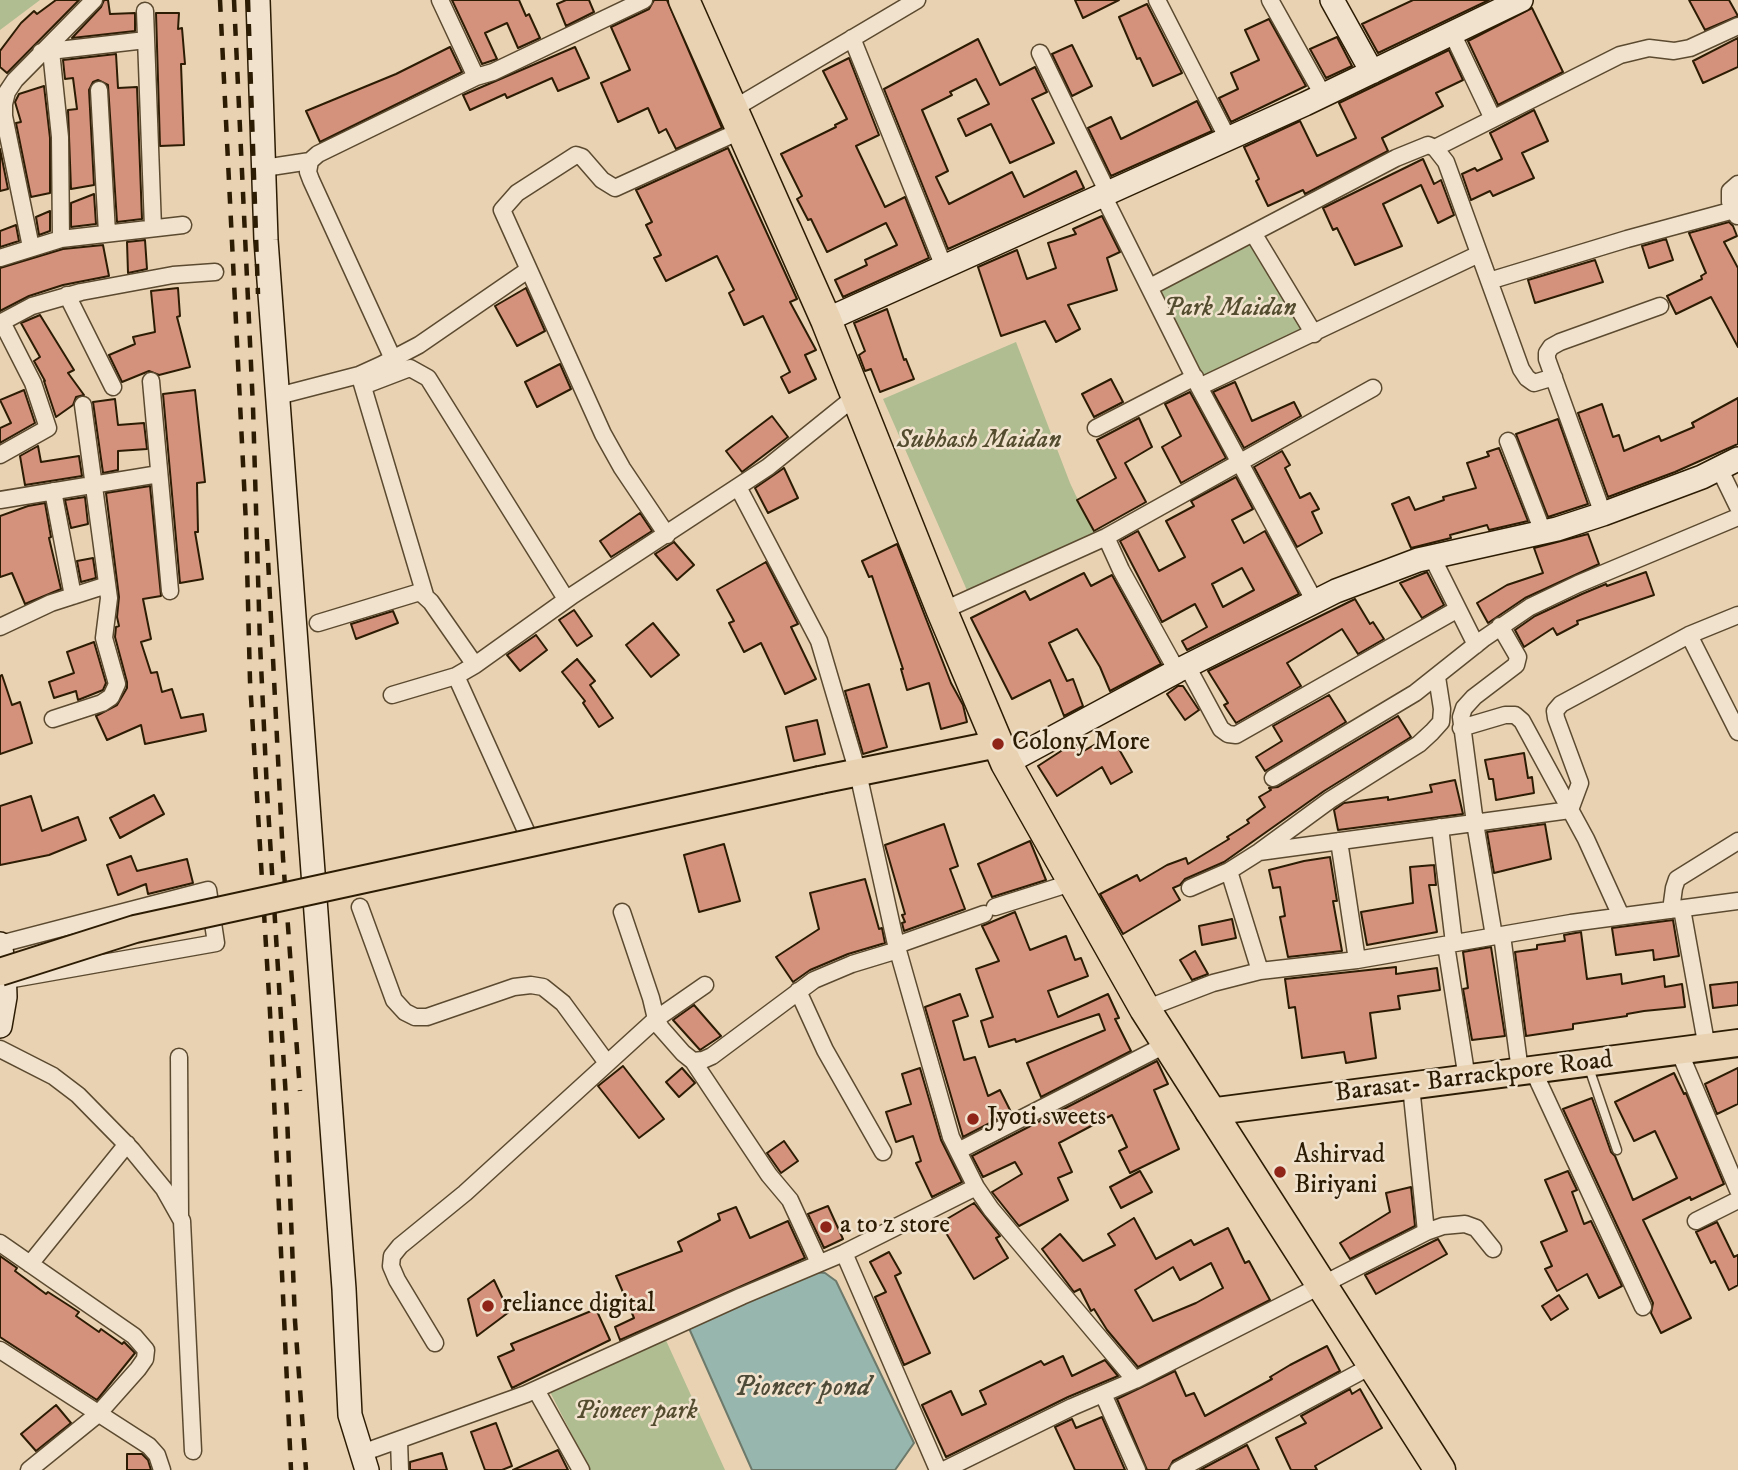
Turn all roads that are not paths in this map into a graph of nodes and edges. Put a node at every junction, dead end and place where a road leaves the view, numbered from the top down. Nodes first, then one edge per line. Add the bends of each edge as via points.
1 (93, 0) edge
2 (258, 0) edge
3 (440, 0) edge
4 (644, 0) edge
5 (684, 0) edge
6 (917, 0) edge
7 (1157, 0) edge
8 (1270, 0) edge
9 (1332, 0) edge
10 (1521, 0) edge
11 (145, 10) dead end
12 (1738, 26) edge
13 (1452, 33) junction
14 (852, 38) junction
15 (146, 40) junction
16 (46, 52) junction
17 (1040, 53) dead end
18 (1372, 72) junction
19 (476, 77) junction
20 (99, 90) dead end
21 (1323, 95) junction
22 (737, 119) junction
23 (1493, 119) junction
24 (3, 125) edge
25 (1228, 139) junction
26 (1435, 148) junction
27 (310, 161) junction
28 (264, 168) junction
29 (1738, 184) edge
30 (1106, 194) junction
31 (1736, 214) edge
32 (183, 225) dead end
33 (153, 228) junction
34 (107, 233) junction
35 (1253, 233) junction
36 (61, 239) junction
37 (31, 247) junction
38 (1479, 254) junction
39 (0, 258) edge
40 (944, 267) junction
41 (528, 270) junction
42 (215, 272) dead end
43 (1489, 281) junction
44 (1150, 287) junction
45 (67, 295) junction
46 (1660, 306) dead end
47 (826, 320) junction
48 (1, 322) edge
49 (1314, 334) junction
50 (393, 359) junction
51 (1554, 377) junction
52 (361, 380) junction
53 (151, 381) dead end
54 (1197, 382) junction
55 (113, 387) dead end
56 (1373, 388) dead end
57 (278, 396) junction
58 (856, 396) junction
59 (83, 405) dead end
60 (1096, 428) dead end
61 (1507, 441) dead end
62 (0, 455) edge
63 (1240, 462) junction
64 (1729, 463) edge
65 (159, 474) junction
66 (94, 485) junction
67 (738, 487) junction
68 (53, 491) junction
69 (0, 500) edge
70 (1738, 507) edge
71 (1603, 514) junction
72 (1738, 517) edge
73 (1543, 532) junction
74 (667, 534) junction
75 (1106, 537) junction
76 (1432, 556) junction
77 (107, 585) junction
78 (170, 590) dead end
79 (425, 595) junction
80 (73, 596) junction
81 (566, 599) junction
82 (1315, 602) junction
83 (1458, 609) junction
84 (942, 611) junction
85 (1738, 615) edge
86 (318, 623) dead end
87 (1500, 626) junction
88 (0, 627) edge
89 (1689, 635) junction
90 (1476, 645) junction
91 (475, 665) junction
92 (1182, 668) junction
93 (456, 677) junction
94 (1437, 677) junction
95 (392, 695) dead end
96 (53, 719) dead end
97 (1461, 729) junction
98 (1738, 732) edge
99 (1002, 754) junction
100 (858, 773) junction
101 (1273, 778) dead end
102 (1570, 810) junction
103 (1475, 823) junction
104 (1440, 827) junction
105 (526, 831) dead end
106 (1339, 841) junction
107 (1738, 841) edge
108 (1259, 852) junction
109 (1229, 871) junction
110 (1074, 882) junction
111 (1190, 888) dead end
112 (1738, 901) edge
113 (360, 908) dead end
114 (1676, 909) junction
115 (621, 912) dead end
116 (1621, 916) junction
117 (1498, 936) junction
118 (0, 944) edge
119 (1450, 944) junction
120 (897, 947) junction
121 (1357, 960) junction
122 (1260, 971) junction
123 (2, 978) edge
124 (705, 985) dead end
125 (798, 990) junction
126 (1145, 1009) junction
127 (656, 1019) junction
128 (0, 1026) edge
129 (1738, 1043) edge
130 (1167, 1044) junction
131 (1707, 1048) junction
132 (0, 1049) edge
133 (1679, 1052) junction
134 (179, 1057) dead end
135 (693, 1060) junction
136 (607, 1063) junction
137 (1587, 1063) junction
138 (1526, 1071) junction
139 (1467, 1079) junction
140 (1411, 1086) junction
141 (1209, 1112) junction
142 (127, 1144) junction
143 (1617, 1150) dead end
144 (958, 1151) junction
145 (883, 1152) dead end
146 (976, 1187) junction
147 (1738, 1191) edge
148 (1738, 1200) edge
149 (180, 1217) junction
150 (1696, 1221) dead end
151 (1426, 1232) junction
152 (0, 1243) edge
153 (1493, 1248) dead end
154 (844, 1253) junction
155 (819, 1263) junction
156 (30, 1264) junction
157 (1321, 1285) junction
158 (1643, 1307) dead end
159 (435, 1343) dead end
160 (0, 1350) edge
161 (1373, 1365) junction
162 (1135, 1380) junction
163 (536, 1390) junction
164 (1102, 1394) junction
165 (99, 1414) junction
166 (399, 1440) junction
167 (193, 1451) dead end
168 (365, 1462) edge
169 (29, 1470) edge
170 (162, 1470) edge
171 (400, 1470) edge
172 (581, 1470) edge
173 (938, 1470) edge
174 (944, 1470) edge
175 (1137, 1470) edge
176 (1178, 1470) edge
177 (1440, 1470) edge

1 - 16 street
2 - 28 street
3 - 19 street
4 - 19 street
5 - 22 highway
6 - 14 street
7 - 25 street
8 - 21 street
9 - 18 street
10 - 13 street
11 - 15 street
12 - 23 street via 1690,48 1649,48 1620,55
13 - 18 street
13 - 23 street
14 - 22 street
14 - 40 street
15 - 16 street
15 - 33 street
16 - 24 street via 7,92
16 - 36 street via 60,137
17 - 30 street
18 - 21 street
19 - 27 street
20 - 34 street
21 - 25 street
22 - 41 street via 615,188 576,155 517,193 502,210
22 - 47 highway
23 - 26 street
24 - 37 street
25 - 30 street
26 - 35 street via 1428,145 1396,158
26 - 38 street via 1446,162
27 - 28 street
27 - 50 street via 311,180
28 - 57 street
29 - 31 street via 1730,191
30 - 40 street
30 - 44 street
31 - 43 street via 1627,239
32 - 33 street
33 - 34 street
34 - 36 street
35 - 44 street
35 - 49 street
36 - 37 street
37 - 39 street
38 - 43 street
38 - 49 street
40 - 47 street
41 - 50 street
41 - 74 street via 603,434
42 - 45 street via 123,282
43 - 51 street via 1527,378 1534,383
44 - 54 street
45 - 48 street
45 - 55 street
46 - 51 street via 1550,347 1547,359
47 - 58 highway
48 - 62 street via 33,383 48,428
49 - 54 street
50 - 52 street
51 - 71 street
52 - 57 street
52 - 79 street
52 - 81 street via 410,368 428,378
53 - 65 street
54 - 60 street
54 - 63 street
56 - 63 street
57 - 168 street via 344,1289 349,1415
58 - 67 street
58 - 84 highway
59 - 66 street
61 - 73 street
63 - 75 street
63 - 82 street
64 - 70 street
64 - 71 street
65 - 66 street
65 - 78 street
66 - 68 street
66 - 77 street
67 - 74 street
67 - 100 street via 819,641
68 - 69 street
68 - 80 street
71 - 73 street
72 - 87 street via 1578,584
73 - 76 street
74 - 81 street
75 - 84 street
75 - 92 street via 1121,570
76 - 82 street
76 - 83 street
77 - 80 street
77 - 96 street via 104,639 115,690 102,703
79 - 86 street via 411,594
79 - 91 street
80 - 88 street
81 - 91 street
82 - 92 street
83 - 90 street
83 - 92 street via 1236,735 1221,729
84 - 99 highway
85 - 89 street
87 - 90 street
87 - 97 street via 1518,657 1516,665 1464,708
89 - 98 street
89 - 102 street via 1569,698 1555,711 1580,783
90 - 94 street
91 - 93 street
92 - 99 street
93 - 95 street
93 - 105 street
94 - 101 street
94 - 108 street via 1441,722 1432,732
97 - 102 street via 1516,715
97 - 103 street
99 - 100 main road
99 - 110 highway
100 - 120 street
100 - 123 main road, bridge via 135,929
102 - 103 street
102 - 116 street
103 - 104 street
103 - 117 street
104 - 106 street
104 - 119 street
106 - 108 street
106 - 121 street
107 - 114 street via 1677,879
108 - 109 street
109 - 111 street
109 - 122 street
110 - 120 street
110 - 126 highway
112 - 114 street
113 - 136 street via 394,1000 405,1012 427,1017 514,987 543,987 563,1003
114 - 116 street
114 - 131 street
115 - 127 street
116 - 117 street
117 - 119 street
117 - 138 street
118 - 123 street
118 - 123 street via 208,890 216,943
119 - 121 street
119 - 139 street
120 - 125 street
120 - 144 street
121 - 122 street
122 - 126 street
123 - 128 street via 5,998
124 - 127 street
125 - 135 street via 712,1056
125 - 145 street via 825,1050
126 - 130 highway
127 - 135 street
127 - 136 street
129 - 131 main road, Barasat- Barrackpore Road
130 - 141 highway
130 - 144 street
131 - 133 main road, Barasat- Barrackpore Road
132 - 142 street via 53,1076
133 - 137 main road, Barasat- Barrackpore Road
133 - 147 street
134 - 149 street
135 - 155 street via 790,1200
136 - 159 street via 392,1256 397,1280
137 - 138 main road, Barasat- Barrackpore Road
137 - 143 lane
138 - 139 main road, Barasat- Barrackpore Road
138 - 158 street
139 - 140 main road, Barasat- Barrackpore Road
140 - 141 main road, Barasat- Barrackpore Road
140 - 151 street
141 - 157 highway
142 - 149 street via 164,1189
142 - 156 street
144 - 146 street
146 - 154 street
146 - 162 street
148 - 150 street
149 - 167 street
151 - 153 street via 1465,1224 1476,1228
151 - 157 street
152 - 156 street
154 - 155 street
154 - 173 street
155 - 163 street
156 - 165 street via 134,1336 146,1350 145,1359
157 - 161 highway
157 - 162 street
160 - 165 street
161 - 176 street
161 - 177 highway
162 - 164 street
163 - 166 street
163 - 172 street
164 - 174 street
164 - 175 street
165 - 169 street
165 - 170 street via 149,1446
166 - 168 street
166 - 171 street

